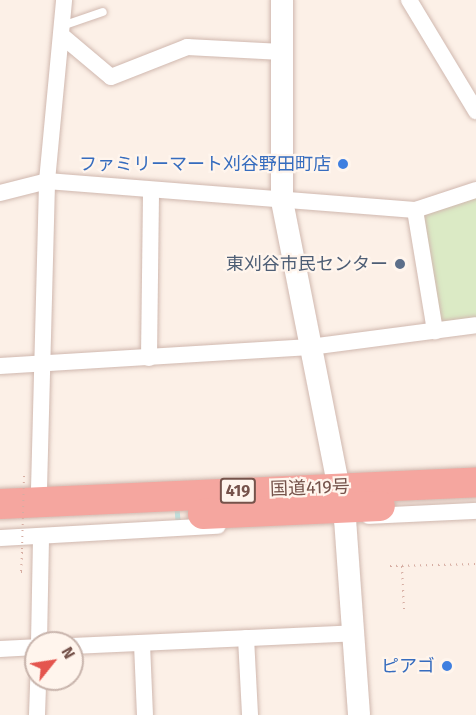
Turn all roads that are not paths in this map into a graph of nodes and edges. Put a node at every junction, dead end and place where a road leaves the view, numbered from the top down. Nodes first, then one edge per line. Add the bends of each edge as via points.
1 (64, 0) edge
2 (282, 0) edge
3 (409, 0) edge
4 (103, 12) dead end
5 (62, 30) junction
6 (282, 52) junction
7 (476, 111) edge
8 (47, 182) junction
9 (151, 190) junction
10 (476, 190) edge
11 (0, 194) edge
12 (282, 201) junction
13 (415, 210) junction
14 (476, 325) edge
15 (435, 331) junction
16 (310, 348) junction
17 (149, 358) junction
18 (43, 363) junction
19 (0, 366) edge
20 (476, 470) edge
21 (476, 482) edge
22 (39, 489) junction
23 (0, 491) edge
24 (342, 498) junction
25 (476, 502) edge
26 (0, 504) edge
27 (476, 511) edge
28 (0, 522) edge
29 (41, 536) junction
30 (0, 538) edge
31 (39, 631) edge
32 (355, 633) junction
33 (246, 638) junction
34 (142, 644) junction
35 (84, 646) edge
36 (24, 648) edge
37 (0, 649) edge
38 (38, 691) edge
39 (37, 715) edge
40 (145, 715) edge
41 (250, 715) edge
42 (359, 715) edge

1 - 5 street
2 - 6 street
3 - 7 street
4 - 5 lane
5 - 6 street via 111,77 187,47
5 - 8 street
6 - 12 street
8 - 9 street
8 - 11 street
8 - 18 street
9 - 12 street
9 - 17 street
10 - 13 street
12 - 13 street
12 - 16 street
13 - 15 street
14 - 15 street
15 - 16 street
16 - 17 street
16 - 24 street
17 - 18 street
18 - 19 street
18 - 22 street
20 - 24 street
21 - 24 highway, 国道419号 / 419
22 - 23 street
22 - 24 street
24 - 25 highway, 国道419号 / 419
24 - 26 highway, 国道419号 / 419
24 - 27 street
24 - 28 highway, 国道419号 / 419
24 - 29 street
24 - 32 street
29 - 30 street
29 - 31 street
32 - 33 street
32 - 42 street
33 - 34 street
33 - 41 street
34 - 35 street
34 - 40 street
36 - 37 street
38 - 39 street

